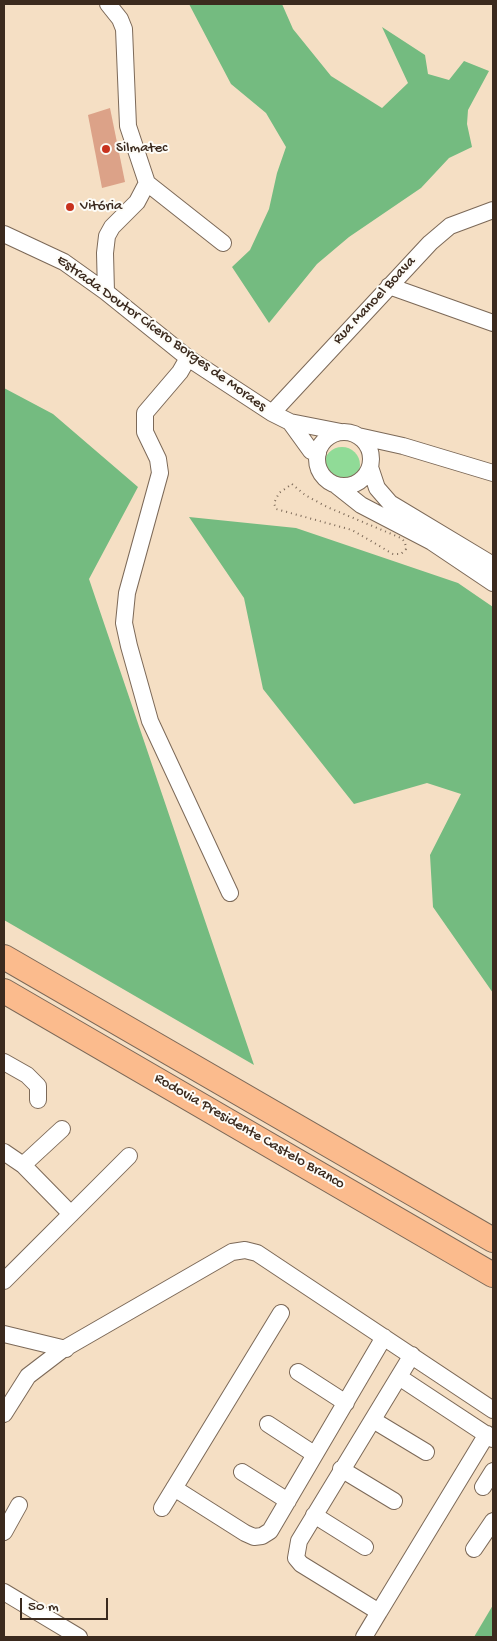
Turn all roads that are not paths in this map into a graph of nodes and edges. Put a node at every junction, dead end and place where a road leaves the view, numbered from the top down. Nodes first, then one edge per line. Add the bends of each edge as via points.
1 (108, 4) edge
2 (147, 183) junction
3 (493, 210) edge
4 (4, 234) edge
5 (223, 243) dead end
6 (389, 286) junction
7 (106, 292) junction
8 (493, 323) edge
9 (188, 358) junction
10 (272, 413) junction
11 (290, 422) junction
12 (341, 432) junction
13 (358, 436) junction
14 (403, 446) junction
15 (318, 453) junction
16 (370, 466) junction
17 (493, 470) edge
18 (337, 486) junction
19 (493, 565) edge
20 (493, 583) edge
21 (230, 893) dead end
22 (4, 957) edge
23 (4, 991) edge
24 (4, 1062) edge
25 (38, 1100) dead end
26 (62, 1128) dead end
27 (4, 1152) edge
28 (129, 1156) dead end
29 (23, 1165) junction
30 (71, 1214) junction
31 (493, 1240) edge
32 (493, 1275) edge
33 (4, 1281) edge
34 (281, 1313) dead end
35 (4, 1334) edge
36 (384, 1337) junction
37 (66, 1348) junction
38 (412, 1355) junction
39 (298, 1372) dead end
40 (399, 1377) junction
41 (346, 1403) junction
42 (493, 1410) edge
43 (4, 1414) edge
44 (373, 1420) junction
45 (268, 1424) dead end
46 (490, 1437) edge
47 (426, 1452) dead end
48 (314, 1454) junction
49 (341, 1469) junction
50 (493, 1471) edge
51 (242, 1472) dead end
52 (483, 1487) dead end
53 (174, 1488) junction
54 (288, 1501) junction
55 (394, 1501) dead end
56 (19, 1505) dead end
57 (162, 1508) dead end
58 (314, 1515) junction
59 (493, 1521) edge
60 (4, 1532) edge
61 (365, 1548) dead end
62 (474, 1550) dead end
63 (4, 1592) edge
64 (379, 1612) junction
65 (79, 1637) edge
66 (364, 1637) edge

1 - 2 street via 124,29 128,126
2 - 5 street
2 - 7 street via 137,202 107,236
3 - 6 street, Rua Manoel Boava via 450,226 430,242
4 - 7 street, Estrada Doutor Cícero Borges de Moraes via 64,262
6 - 8 street
6 - 10 street, Rua Manoel Boava
7 - 9 street, Estrada Doutor Cícero Borges de Moraes
9 - 10 street, Estrada Doutor Cícero Borges de Moraes
9 - 21 street via 145,413 145,432 160,467 136,552 124,610 128,646 150,722
10 - 11 street, Estrada Doutor Cícero Borges de Moraes
11 - 12 street, Estrada Doutor Cícero Borges de Moraes
11 - 15 street, Estrada Doutor Cícero Borges de Moraes via 311,451
12 - 13 street
12 - 15 street via 326,439
13 - 14 street
13 - 16 street via 369,449
14 - 16 street
14 - 17 street
15 - 18 street via 319,470
16 - 18 street via 366,475 353,485
16 - 19 street via 377,488 390,503
18 - 20 street via 361,505 432,542
22 - 31 highway, Rodovia Presidente Castelo Branco
23 - 32 highway, Rodovia Presidente Castelo Branco
24 - 25 street via 27,1075 38,1086
26 - 29 street
27 - 29 street
28 - 30 street
29 - 30 street
30 - 33 street
34 - 53 street
35 - 37 street
36 - 37 street via 257,1253 240,1250
36 - 38 street
36 - 41 street
37 - 43 street via 28,1376
38 - 40 street
38 - 42 street
39 - 41 street
40 - 44 street
40 - 46 street
41 - 48 street
44 - 47 street
44 - 49 street
45 - 48 street
46 - 64 street
48 - 54 street
49 - 55 street
49 - 58 street
50 - 52 street
51 - 54 street
53 - 54 street via 254,1537 270,1532
53 - 57 street
56 - 60 street
58 - 61 street
58 - 64 street via 299,1541 296,1558 326,1581
59 - 62 street
63 - 65 street
64 - 66 street

